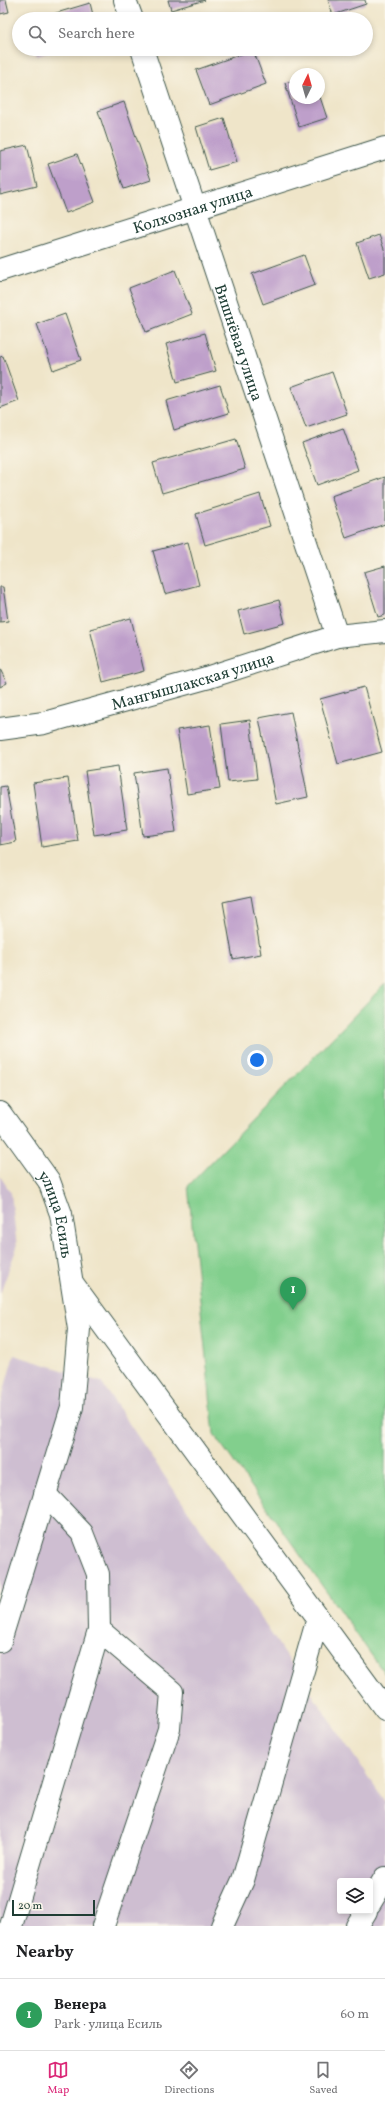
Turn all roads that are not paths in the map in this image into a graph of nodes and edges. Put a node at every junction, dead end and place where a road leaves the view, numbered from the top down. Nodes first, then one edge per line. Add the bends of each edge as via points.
1 (125, 0) edge
2 (129, 12) edge
3 (144, 56) edge
4 (385, 148) edge
5 (197, 209) junction
6 (0, 270) edge
7 (385, 631) edge
8 (337, 636) junction
9 (0, 730) edge
10 (0, 1113) edge
11 (71, 1281) junction
12 (45, 1494) junction
13 (318, 1618) junction
14 (99, 1630) junction
15 (0, 1641) edge
16 (385, 1709) edge
17 (385, 1878) edge
18 (373, 1898) edge
19 (364, 1914) edge
20 (11, 1926) edge
21 (103, 1926) edge
22 (222, 1926) edge
23 (357, 1926) edge

1 - 2 street
3 - 5 street, Вишнёвая улица
4 - 5 street, Колхозная улица
5 - 6 street, Колхозная улица
5 - 8 street, Вишнёвая улица
7 - 8 street, Мангышлакская улица
8 - 9 street, Мангышлакская улица via 206,678 44,723
10 - 11 street, улица Есиль via 49,1181 60,1214
11 - 12 street, улица Есиль via 79,1329 72,1406
11 - 13 street
12 - 14 street via 82,1533 98,1574
12 - 15 street, улица Есиль
13 - 16 street
13 - 22 street via 243,1880
14 - 20 street
14 - 21 street via 172,1692 169,1729
17 - 18 street
19 - 23 street

